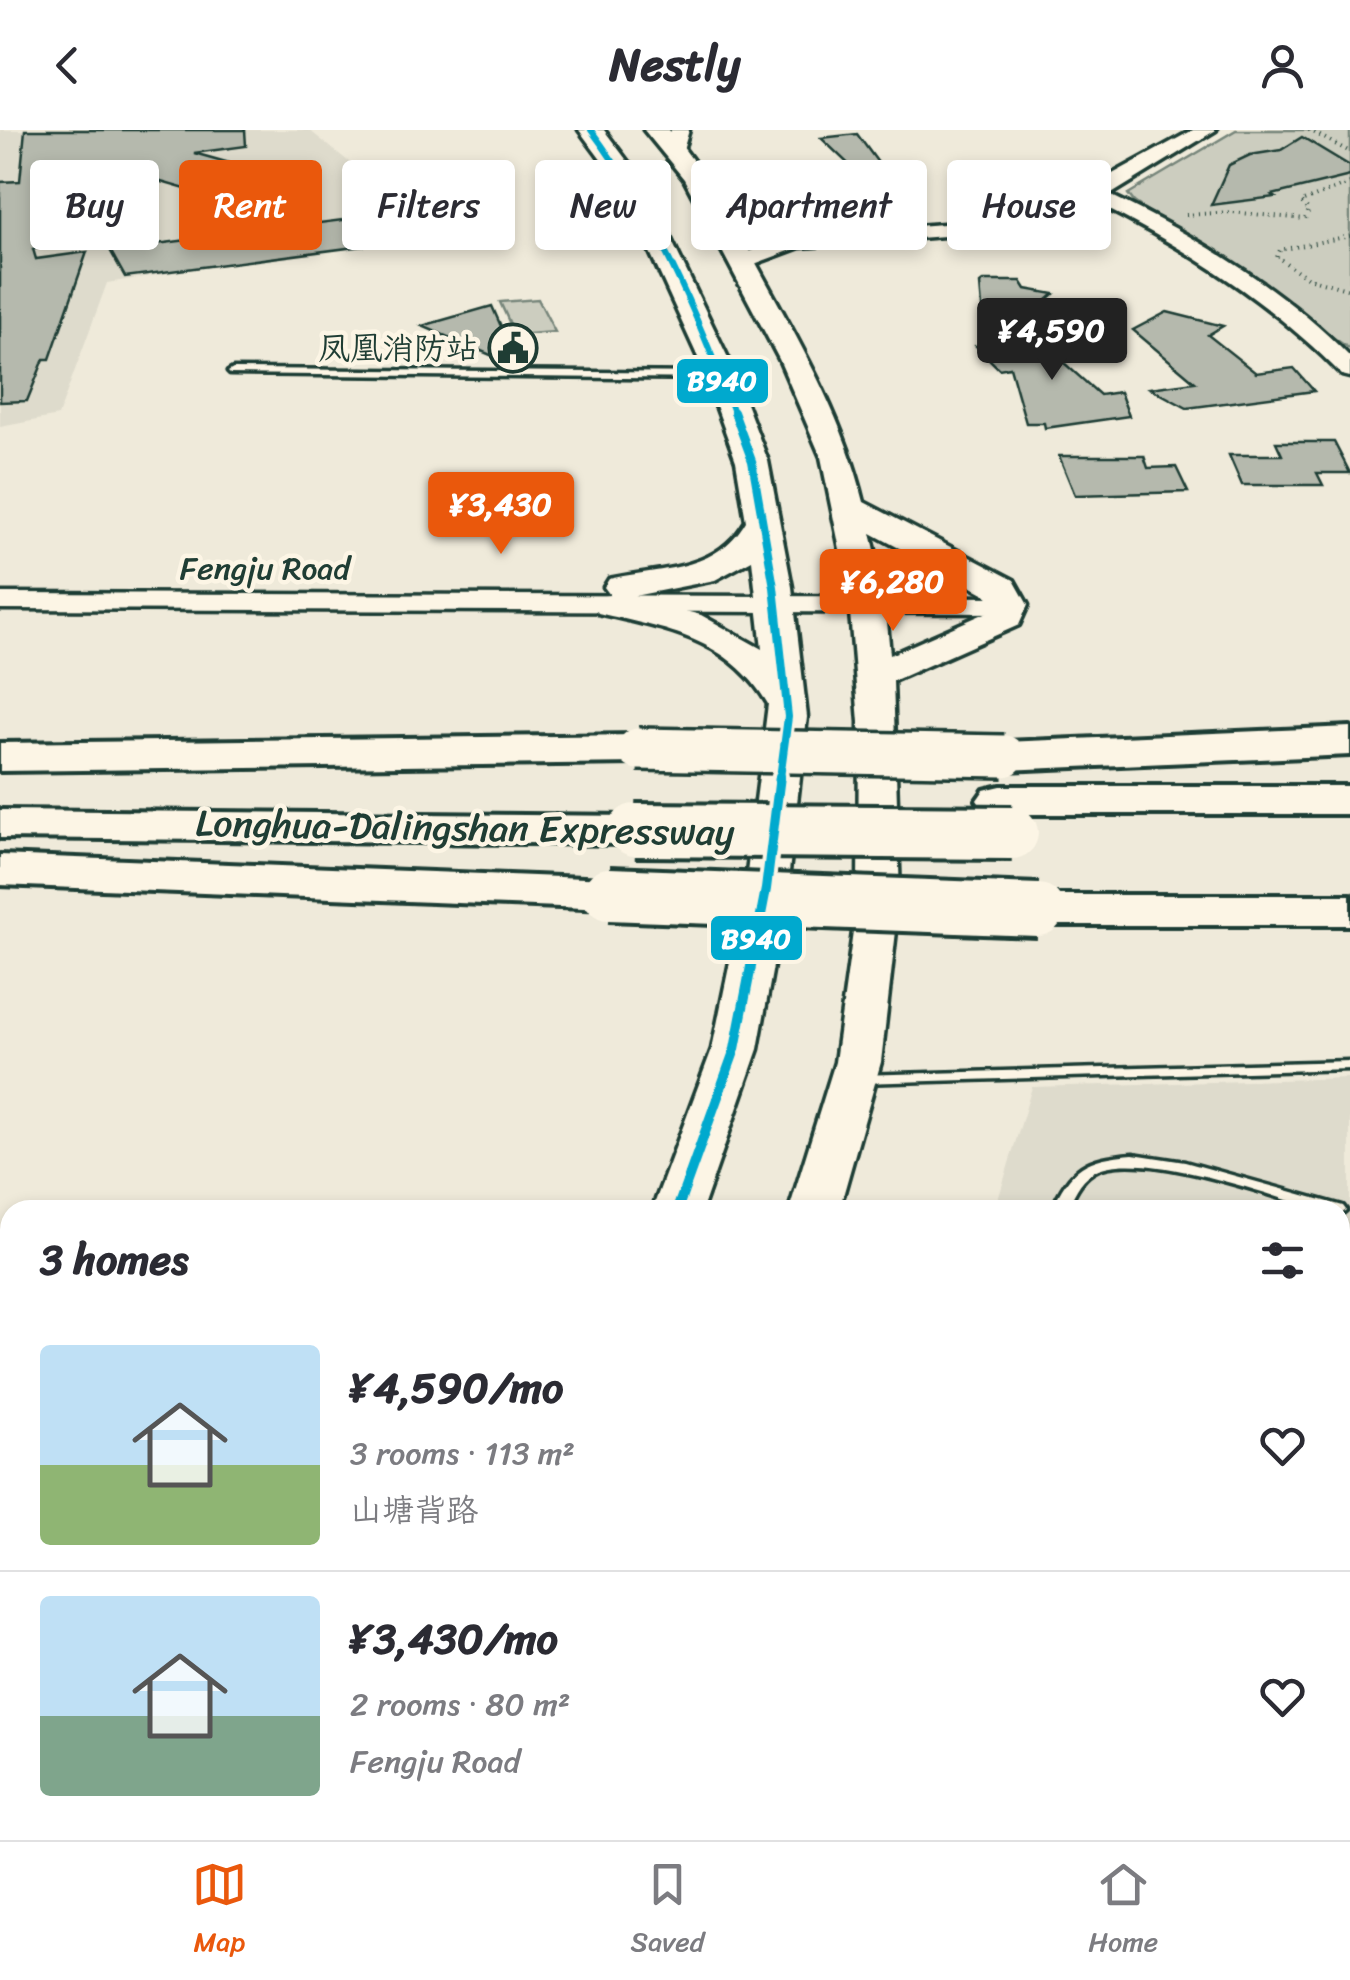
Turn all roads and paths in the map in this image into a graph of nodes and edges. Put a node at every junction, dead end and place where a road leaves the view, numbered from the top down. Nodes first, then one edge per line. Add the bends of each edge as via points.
1 (591, 130) edge
2 (1207, 130) edge
3 (1309, 130) edge
4 (670, 137) edge
5 (1350, 152) edge
6 (691, 172) edge
7 (1350, 183) edge
8 (1111, 186) edge
9 (1111, 203) edge
10 (1150, 224) junction
11 (1350, 236) edge
12 (735, 250) edge
13 (770, 250) edge
14 (741, 263) junction
15 (1350, 290) edge
16 (1350, 370) edge
17 (233, 372) dead end
18 (720, 376) junction
19 (848, 507) junction
20 (762, 522) junction
21 (0, 584) edge
22 (616, 596) junction
23 (774, 596) junction
24 (867, 597) junction
25 (1005, 597) junction
26 (0, 601) edge
27 (874, 676) junction
28 (787, 704) junction
29 (1350, 741) edge
30 (0, 757) edge
31 (0, 791) edge
32 (1006, 796) junction
33 (1350, 800) edge
34 (635, 813) junction
35 (0, 824) edge
36 (1350, 834) edge
37 (0, 870) edge
38 (1350, 910) edge
39 (1350, 1065) edge
40 (853, 1079) junction
41 (681, 1200) edge
42 (817, 1200) edge
43 (1062, 1200) edge
44 (1304, 1200) edge

1 - 18 main road via 631,183
2 - 8 street
3 - 5 path
4 - 6 main road
7 - 10 path via 1301,202 1309,210 1305,219 1226,209
9 - 10 street
10 - 16 street via 1300,322
11 - 15 path via 1280,250 1277,257 1308,278
12 - 14 main road
13 - 14 street
14 - 19 main road via 794,359 836,458
17 - 18 lane
18 - 20 main road via 752,461
19 - 24 main road
19 - 25 main road
20 - 22 main road via 747,547 723,564
20 - 23 main road
21 - 22 street, Fengju Road
22 - 23 street, Fengju Road
22 - 26 street, Fengju Road
22 - 28 main road via 718,636 771,677
23 - 24 street, Fengju Road
23 - 28 main road
24 - 25 street, Fengju Road
24 - 27 main road
25 - 27 main road via 1006,618
27 - 40 main road via 879,896
28 - 41 main road via 766,889 736,1049
29 - 32 highway
30 - 32 highway, bridge via 638,749
31 - 34 highway, Longhua-Dalingshan Expressway
32 - 33 highway, Longhua-Dalingshan Expressway
32 - 34 highway, Longhua-Dalingshan Expressway, bridge
32 - 36 highway, Longhua-Dalingshan Expressway
34 - 35 highway, Longhua-Dalingshan Expressway
37 - 38 highway, bridge via 1038,910
39 - 40 lane
40 - 42 main road
43 - 44 lane via 1078,1174 1134,1157

